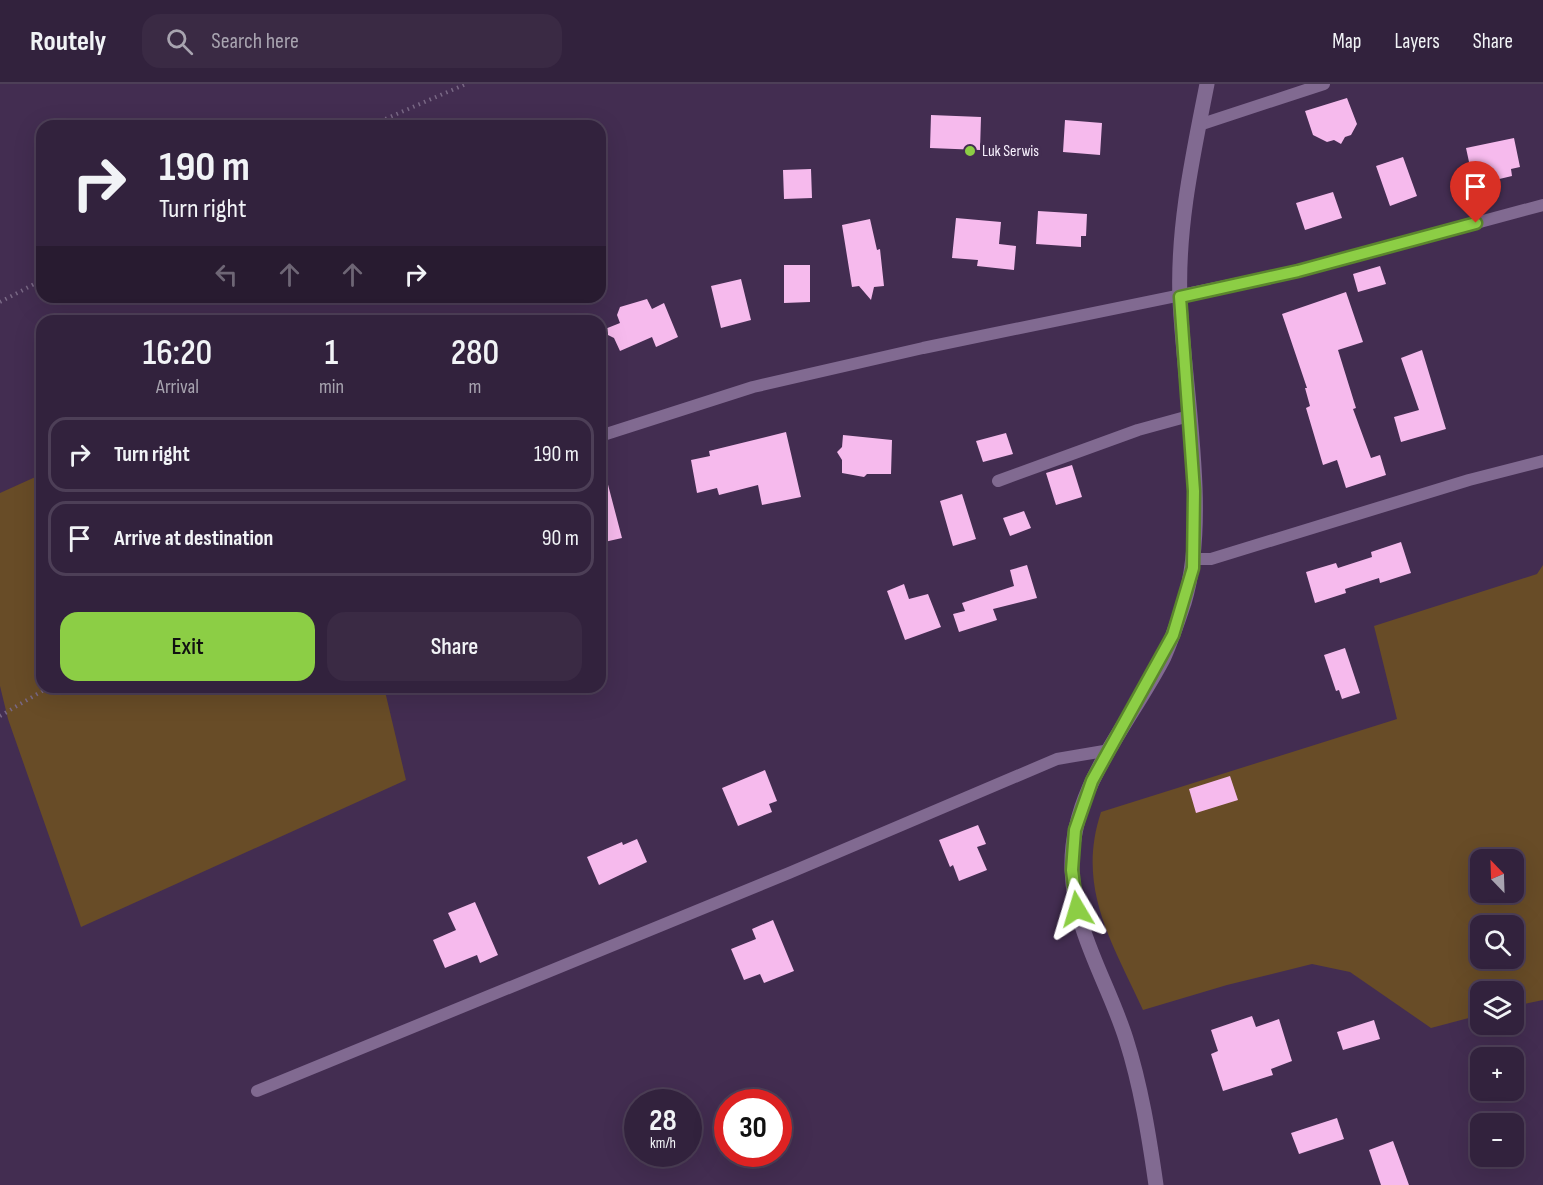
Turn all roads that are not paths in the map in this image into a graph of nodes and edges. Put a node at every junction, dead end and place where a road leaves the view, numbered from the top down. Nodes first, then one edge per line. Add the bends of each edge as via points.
1 (1207, 84) edge
2 (1324, 84) edge
3 (1199, 124) junction
4 (1543, 205) edge
5 (1180, 297) junction
6 (1189, 416) junction
7 (606, 434) edge
8 (1543, 461) edge
9 (998, 481) dead end
10 (1194, 559) junction
11 (1110, 750) junction
12 (257, 1091) dead end
13 (1156, 1185) edge

1 - 3 street
2 - 3 lane
3 - 5 street via 1182,235
4 - 5 lane via 1298,271
5 - 6 street
5 - 7 lane via 923,348 753,387
6 - 9 lane via 1138,430
6 - 10 street
8 - 10 lane via 1211,559
10 - 11 street via 1173,635
11 - 12 lane via 1057,759
11 - 13 street via 1092,781 1075,830 1072,870 1087,945 1125,1036 1137,1080

